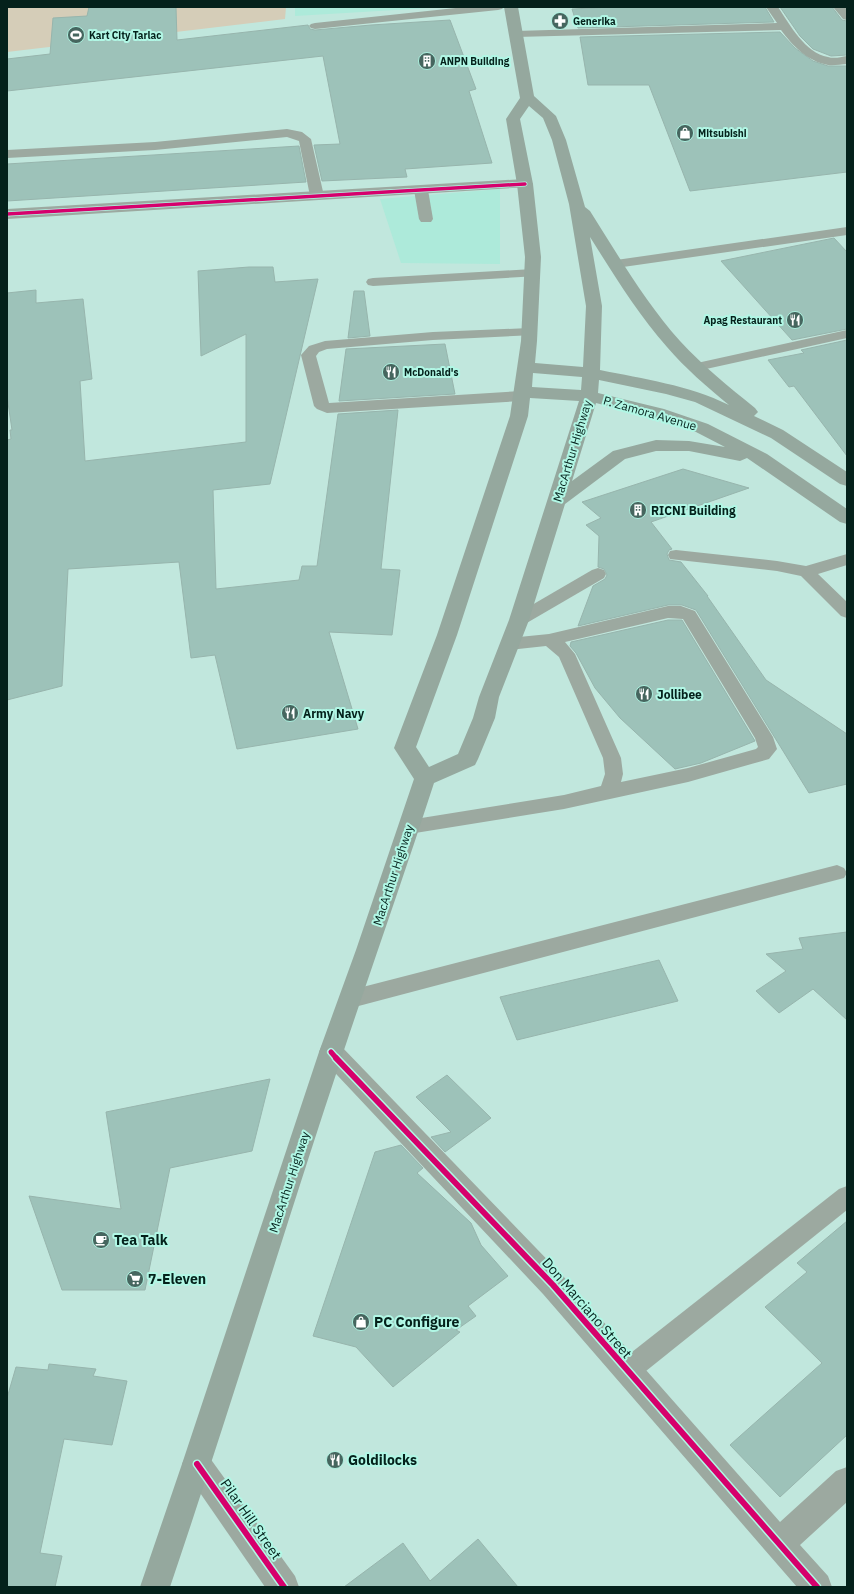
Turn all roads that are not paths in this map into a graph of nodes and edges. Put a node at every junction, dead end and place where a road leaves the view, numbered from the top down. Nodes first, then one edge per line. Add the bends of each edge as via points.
1 (498, 7) edge
2 (510, 7) edge
3 (772, 7) edge
4 (839, 7) edge
5 (847, 17) edge
6 (315, 26) dead end
7 (784, 26) junction
8 (516, 34) junction
9 (847, 60) edge
10 (527, 98) junction
11 (7, 154) edge
12 (525, 184) junction
13 (421, 190) junction
14 (317, 196) junction
15 (578, 204) junction
16 (7, 214) edge
17 (426, 219) dead end
18 (847, 231) edge
19 (616, 264) junction
20 (533, 273) junction
21 (373, 282) dead end
22 (529, 332) junction
23 (847, 334) edge
24 (526, 367) junction
25 (697, 367) junction
26 (591, 373) junction
27 (522, 394) junction
28 (589, 396) junction
29 (776, 434) junction
30 (761, 458) junction
31 (847, 480) edge
32 (556, 501) junction
33 (847, 518) edge
34 (676, 555) dead end
35 (847, 559) edge
36 (806, 572) junction
37 (598, 574) dead end
38 (847, 612) edge
39 (519, 620) junction
40 (549, 640) junction
41 (509, 644) junction
42 (425, 778) junction
43 (610, 791) junction
44 (409, 827) junction
45 (837, 873) dead end
46 (351, 999) junction
47 (331, 1052) junction
48 (847, 1196) edge
49 (627, 1371) junction
50 (198, 1464) junction
51 (847, 1482) edge
52 (779, 1544) junction
53 (154, 1587) edge
54 (284, 1587) edge
55 (817, 1587) edge

1 - 6 lane
2 - 8 highway
3 - 7 lane
4 - 5 lane
7 - 8 lane
7 - 9 lane via 807,52 828,61
8 - 10 highway
10 - 12 highway via 513,119
10 - 15 highway, MacArthur Highway via 549,116
11 - 14 lane via 155,146 292,134 305,139
12 - 13 street
12 - 20 highway
13 - 14 street
13 - 17 lane
14 - 16 street
15 - 19 highway
15 - 26 highway, MacArthur Highway via 594,306
18 - 19 lane
19 - 25 highway via 664,334
20 - 21 lane
20 - 22 highway
22 - 24 highway
22 - 27 lane via 433,336 326,345 314,349 308,355 322,406 327,408
23 - 25 lane
24 - 26 highway, P. Zamora Avenue
24 - 27 highway
25 - 29 highway
26 - 28 highway, MacArthur Highway
26 - 29 highway, P. Zamora Avenue via 701,398
27 - 28 highway, P. Zamora Avenue
27 - 42 highway via 518,420 452,620 406,748
28 - 30 highway, P. Zamora Avenue via 658,413 702,428
28 - 32 highway, MacArthur Highway
29 - 31 highway, P. Zamora Avenue
30 - 32 highway via 689,446 656,445 619,455
30 - 33 highway, P. Zamora Avenue
32 - 39 highway, MacArthur Highway
34 - 36 lane via 777,566
35 - 36 lane
36 - 38 lane
37 - 39 lane
39 - 41 highway, MacArthur Highway
40 - 41 lane
40 - 43 lane via 566,654 612,758 614,774
40 - 43 lane via 668,612 689,615 764,737 768,749 762,754 688,776
41 - 42 highway, MacArthur Highway via 467,759
42 - 44 highway, MacArthur Highway
43 - 44 lane via 564,802
44 - 46 highway, MacArthur Highway
45 - 46 lane
46 - 47 highway, MacArthur Highway
47 - 49 street, Don Marciano Street via 553,1285
47 - 50 highway, MacArthur Highway
48 - 49 lane
49 - 52 street, Don Marciano Street
50 - 53 highway, MacArthur Highway
50 - 54 street, Pilar Hill Street
51 - 52 street
52 - 55 street, Don Marciano Street

